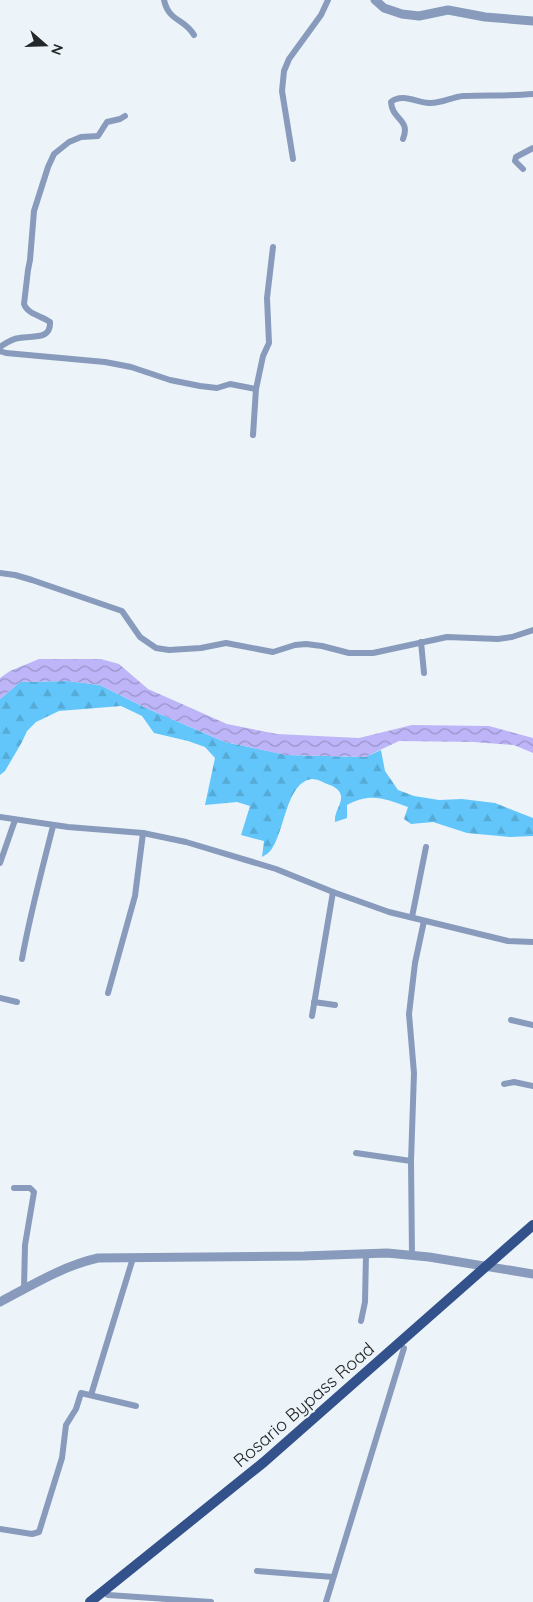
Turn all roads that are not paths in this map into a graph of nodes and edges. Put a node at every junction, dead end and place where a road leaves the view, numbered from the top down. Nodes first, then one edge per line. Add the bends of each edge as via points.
1 (164, 0) edge
2 (328, 0) edge
3 (375, 0) edge
4 (533, 21) edge
5 (194, 35) dead end
6 (533, 94) edge
7 (125, 116) dead end
8 (403, 139) dead end
9 (533, 148) edge
10 (293, 159) dead end
11 (523, 170) dead end
12 (274, 247) dead end
13 (0, 347) edge
14 (0, 351) edge
15 (256, 389) junction
16 (253, 435) dead end
17 (0, 573) edge
18 (533, 630) edge
19 (421, 642) junction
20 (424, 673) dead end
21 (0, 817) edge
22 (14, 820) junction
23 (53, 826) junction
24 (143, 833) junction
25 (426, 847) dead end
26 (0, 863) edge
27 (333, 892) junction
28 (412, 917) junction
29 (424, 921) junction
30 (533, 942) edge
31 (22, 959) dead end
32 (108, 992) dead end
33 (0, 998) edge
34 (17, 1002) dead end
35 (314, 1002) junction
36 (335, 1005) dead end
37 (312, 1016) dead end
38 (511, 1020) dead end
39 (533, 1025) edge
40 (504, 1084) dead end
41 (533, 1086) edge
42 (356, 1153) dead end
43 (410, 1161) junction
44 (14, 1188) dead end
45 (533, 1225) edge
46 (533, 1233) edge
47 (366, 1254) junction
48 (412, 1256) junction
49 (133, 1258) junction
50 (491, 1267) junction
51 (533, 1274) edge
52 (24, 1289) junction
53 (0, 1302) edge
54 (361, 1321) dead end
55 (404, 1348) junction
56 (90, 1395) junction
57 (136, 1406) dead end
58 (0, 1529) edge
59 (257, 1571) dead end
60 (333, 1577) junction
61 (108, 1595) junction
62 (90, 1602) edge
63 (99, 1602) edge
64 (211, 1602) edge
65 (326, 1602) edge

1 - 5 street via 168,14 186,25
2 - 10 street via 284,71 282,91
3 - 4 street via 384,8 402,14 419,16 448,10
6 - 8 street via 461,96 429,103 396,99 391,102 392,108 404,124 406,133
7 - 13 street via 106,122 98,136 81,137 70,142 51,159 34,211 24,304 28,311 50,322 49,332 43,336 8,341
9 - 11 street via 516,157 515,161
12 - 15 street via 266,298 269,343
14 - 15 street via 105,362 200,386 217,388 230,384
15 - 16 street
17 - 19 street via 32,580 122,610 140,637 160,649 184,650 226,643 273,652 306,644 364,654
18 - 19 street via 506,638 447,638
19 - 20 street
21 - 22 street
22 - 23 street
22 - 26 street
23 - 24 street
23 - 31 street
24 - 27 street via 233,856
24 - 32 street via 135,896
25 - 28 street
27 - 28 street
27 - 35 street
28 - 29 street
29 - 30 street via 508,941
29 - 43 street via 414,963 409,1014 414,1073
33 - 34 street
35 - 36 street
35 - 37 street
38 - 39 street
40 - 41 street via 514,1082
42 - 43 street
43 - 48 street
44 - 52 street via 30,1188 34,1192 24,1244
45 - 50 main road, Rosario Bypass Road
46 - 50 main road, Rosario Bypass Road
47 - 48 street
47 - 49 street
47 - 54 street via 365,1302
48 - 50 street
49 - 52 street via 86,1261
49 - 56 street
50 - 51 street
50 - 55 main road, Rosario Bypass Road
50 - 62 main road, Rosario Bypass Road via 264,1462
52 - 53 street
55 - 60 street
55 - 61 main road, Rosario Bypass Road via 269,1467
56 - 57 street
56 - 58 street via 81,1393 66,1425 62,1458 39,1532 32,1534
59 - 60 street
60 - 65 street
61 - 63 main road, Rosario Bypass Road
61 - 64 street

